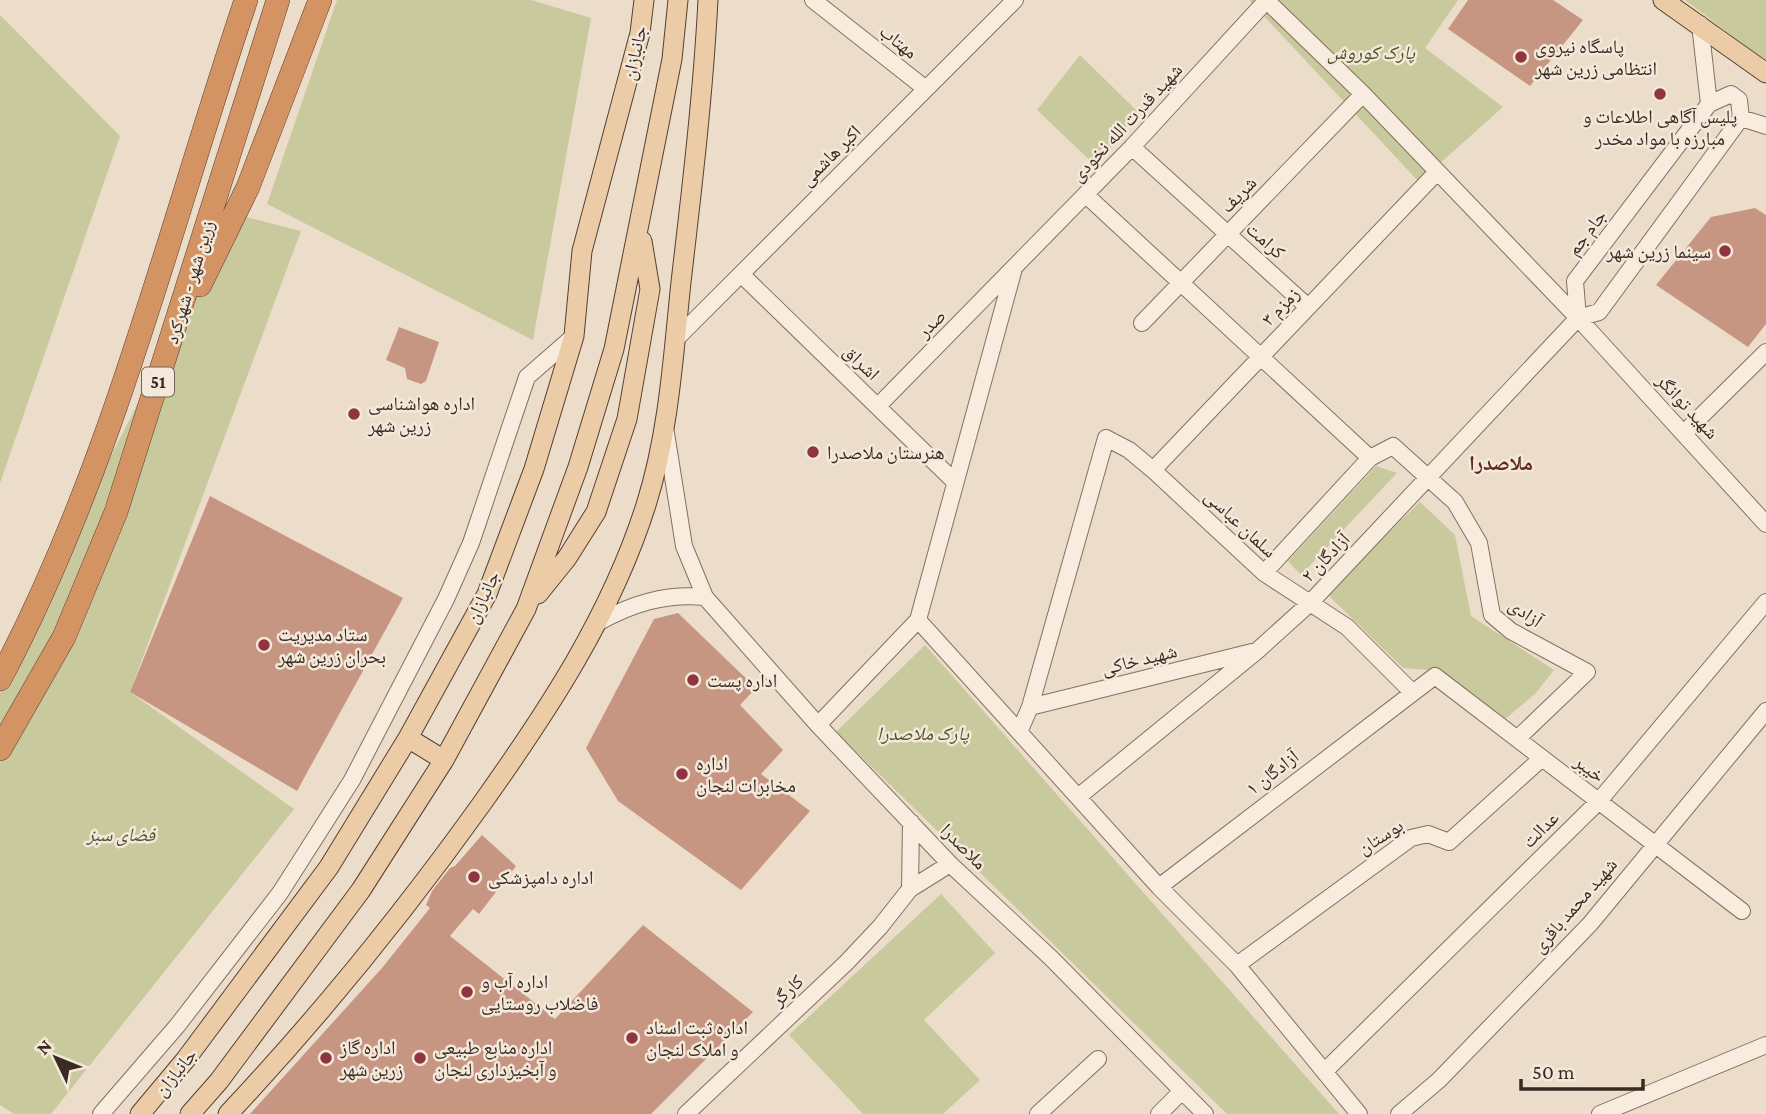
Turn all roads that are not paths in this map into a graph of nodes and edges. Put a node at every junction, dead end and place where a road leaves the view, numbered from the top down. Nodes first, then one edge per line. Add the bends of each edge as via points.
1 (237, 0) edge
2 (246, 0) edge
3 (278, 0) edge
4 (320, 0) edge
5 (644, 0) edge
6 (678, 0) edge
7 (708, 0) edge
8 (813, 0) edge
9 (1015, 0) edge
10 (1266, 0) edge
11 (1663, 0) edge
12 (1700, 24) junction
13 (221, 72) junction
14 (1766, 73) edge
15 (926, 89) junction
16 (1363, 94) junction
17 (1709, 104) junction
18 (1741, 118) junction
19 (1766, 126) edge
20 (1132, 147) junction
21 (1437, 172) junction
22 (1086, 195) junction
23 (640, 228) junction
24 (1229, 234) junction
25 (1013, 270) junction
26 (742, 275) junction
27 (1182, 284) junction
28 (1308, 307) junction
29 (1578, 318) junction
30 (1142, 323) dead end
31 (574, 336) junction
32 (676, 339) junction
33 (168, 351) junction
34 (1766, 352) edge
35 (1260, 357) junction
36 (878, 406) junction
37 (666, 432) junction
38 (1685, 432) junction
39 (1370, 458) junction
40 (1153, 470) junction
41 (1428, 479) junction
42 (954, 481) junction
43 (1766, 524) edge
44 (1264, 573) junction
45 (705, 597) junction
46 (1766, 602) edge
47 (1310, 603) junction
48 (526, 608) junction
49 (918, 620) junction
50 (597, 623) junction
51 (1257, 651) junction
52 (0, 679) edge
53 (1411, 691) junction
54 (1030, 707) junction
55 (1766, 710) edge
56 (818, 725) junction
57 (1020, 730) junction
58 (408, 738) junction
59 (1517, 739) junction
60 (0, 749) edge
61 (1542, 758) junction
62 (444, 760) junction
63 (1078, 797) junction
64 (1599, 801) junction
65 (911, 822) junction
66 (1654, 843) junction
67 (950, 864) junction
68 (1159, 887) junction
69 (910, 889) junction
70 (1742, 911) dead end
71 (1237, 965) junction
72 (1766, 1045) edge
73 (1098, 1059) dead end
74 (1326, 1070) junction
75 (1182, 1091) junction
76 (248, 1093) junction
77 (101, 1114) edge
78 (140, 1114) edge
79 (190, 1114) edge
80 (201, 1114) edge
81 (228, 1114) edge
82 (687, 1114) edge
83 (1038, 1114) edge
84 (1159, 1114) edge
85 (1206, 1114) edge
86 (1359, 1114) edge
87 (1398, 1114) edge
88 (1600, 1114) edge

1 - 13 highway, 51
2 - 13 highway, زرین شهر - شهرکرد
3 - 33 highway, زرین شهر - شهرکرد / 51
4 - 33 highway via 248,187
5 - 31 main road, جانبازان via 640,33 582,251
6 - 23 main road, جانبازان via 672,58
7 - 32 main road via 701,113
8 - 15 street, مهتاب
9 - 15 street, اکبر هاشمی
10 - 16 street, شهید توانگر
10 - 20 street, شهید قدرت الله نخودی
11 - 12 main road
12 - 14 main road
12 - 17 street
13 - 52 highway, زرین شهر - شهرکرد / 51 via 83,500 31,621
15 - 26 street, اکبر هاشمی
16 - 21 street, شهید توانگر
16 - 24 street, شریف
17 - 18 street via 1731,94 1740,100
17 - 29 street, جام جم via 1575,281
18 - 19 street
18 - 29 street via 1599,312
20 - 22 street, شهید قدرت الله نخودی
20 - 24 street, کرامت
21 - 28 street, زمزم ۳
21 - 29 street, شهید توانگر
22 - 25 street, شهید قدرت الله نخودی
22 - 27 street
23 - 48 main road, جانبازان via 614,349 578,467
23 - 48 main road via 650,289 627,419 596,512 567,558
24 - 27 street, شریف
24 - 28 street, کرامت
25 - 36 street, صدر
25 - 42 street
26 - 32 street, اکبر هاشمی
26 - 36 street, اشراق
27 - 30 street, شریف
27 - 35 street
28 - 35 street, زمزم ۳
29 - 38 street, شهید توانگر
29 - 41 street, آزادگان ۲
31 - 58 main road, جانبازان via 534,469 487,594
31 - 77 street via 527,377 471,543 352,780 280,893 177,1026
32 - 37 main road
33 - 60 highway, زرین شهر - شهرکرد / 51 via 116,512 64,636
34 - 38 street
35 - 39 street
35 - 40 street, زمزم ۳
36 - 42 street, اشراق
37 - 45 street, ملاصدرا via 684,546
37 - 50 main road via 628,556
38 - 43 street, شهید توانگر
39 - 41 street via 1393,446
39 - 44 street
40 - 44 street, سلمان عباسی
40 - 54 street, سلمان عباسی via 1106,438
41 - 47 street, آزادگان ۲
41 - 59 street, آزادی via 1455,502 1479,543 1492,615 1511,631 1587,672
42 - 49 street
44 - 47 street, سلمان عباسی
45 - 50 street via 665,596
45 - 56 street, ملاصدرا
46 - 64 street, عدالت
47 - 51 street, آزادگان ۲
47 - 53 street, سلمان عباسی via 1347,627
48 - 62 main road, جانبازان
49 - 56 street
49 - 57 street
50 - 76 main road via 538,725 450,848 340,988
51 - 54 street, شهید خاکی
51 - 63 street, آزادگان ۲
53 - 59 street, خیبر via 1434,676
53 - 68 street, آزادگان ۱
54 - 57 street
55 - 66 street, شهید محمد باقری
56 - 65 street, ملاصدرا
57 - 63 street
58 - 62 main road
58 - 78 main road, جانبازان via 329,867
59 - 61 street, خیبر
61 - 64 street, خیبر
61 - 71 street, بوستان via 1449,842 1427,834 1411,838
62 - 79 main road, جانبازان via 361,890
63 - 68 street
64 - 66 street, خیبر
64 - 74 street, عدالت
65 - 67 street, ملاصدرا
65 - 69 street
66 - 70 street, خیبر
66 - 87 street, شهید محمد باقری via 1590,924 1438,1080
67 - 69 street, کارگر
67 - 75 street, ملاصدرا
68 - 71 street
69 - 82 street, کارگر via 846,963
71 - 74 street
72 - 88 street
73 - 83 street
74 - 86 street
75 - 84 street
75 - 85 street, ملاصدرا
76 - 80 main road
76 - 81 main road

